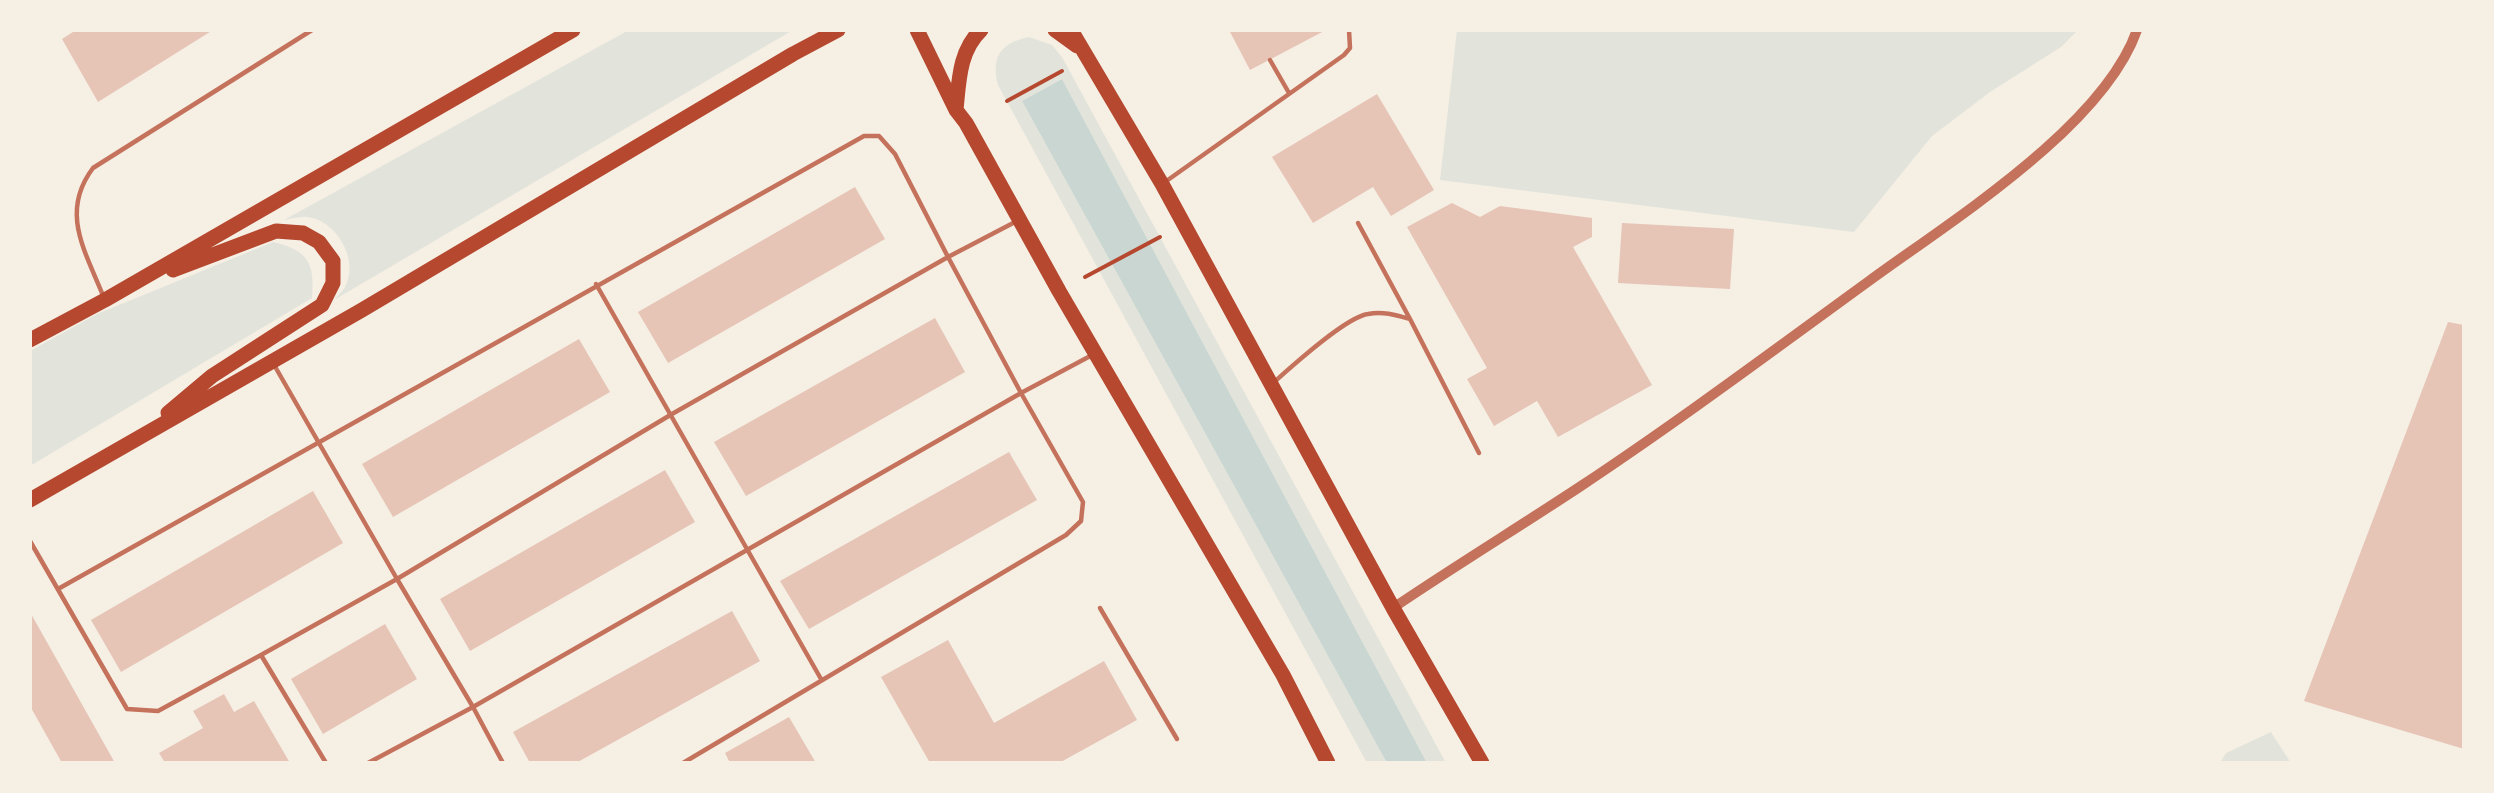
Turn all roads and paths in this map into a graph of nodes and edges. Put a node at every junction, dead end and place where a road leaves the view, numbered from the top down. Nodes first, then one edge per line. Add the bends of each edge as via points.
1 (312, 30) edge
2 (573, 30) edge
3 (838, 30) edge
4 (917, 30) edge
5 (981, 30) edge
6 (1055, 30) edge
7 (1072, 30) edge
8 (1349, 30) edge
9 (2138, 30) edge
10 (1087, 57) junction
11 (1270, 60) dead end
12 (1068, 68) dead end
13 (1289, 93) junction
14 (1007, 101) dead end
15 (956, 110) junction
16 (1162, 184) junction
17 (1020, 220) junction
18 (1358, 223) dead end
19 (1160, 237) dead end
20 (948, 257) junction
21 (1103, 267) dead end
22 (596, 284) junction
23 (105, 300) junction
24 (1410, 319) junction
25 (30, 340) edge
26 (1097, 352) junction
27 (272, 360) junction
28 (1273, 383) junction
29 (1021, 393) junction
30 (672, 414) junction
31 (137, 440) junction
32 (320, 445) junction
33 (1479, 453) dead end
34 (30, 500) edge
35 (30, 541) edge
36 (747, 549) junction
37 (397, 579) junction
38 (58, 589) junction
39 (1100, 608) dead end
40 (1393, 608) junction
41 (261, 655) junction
42 (821, 679) junction
43 (473, 706) junction
44 (1177, 739) dead end
45 (326, 763) edge
46 (368, 763) edge
47 (503, 763) edge
48 (683, 763) edge
49 (1328, 763) edge
50 (1482, 763) edge

1 - 23 lane via 93,168 81,183 75,208 76,228
2 - 23 main road
3 - 27 main road
4 - 15 main road
5 - 15 main road via 969,41 960,69
6 - 10 main road
7 - 10 main road
8 - 13 lane via 1350,48 1344,55
9 - 40 street via 2108,82 2068,128 2016,172 1582,486
10 - 16 main road
11 - 13 lane
12 - 14 path
13 - 16 lane
15 - 17 main road
16 - 28 main road
17 - 20 lane
17 - 26 main road
18 - 24 lane
19 - 21 path
20 - 22 lane via 895,154 879,136 864,136
20 - 29 lane
20 - 30 lane
22 - 30 lane
22 - 32 lane
23 - 25 main road
23 - 31 main road via 276,231 303,233 319,242 333,261 333,283 322,305 212,376
24 - 28 lane via 1388,312 1366,314 1326,338
24 - 33 lane
26 - 29 lane
26 - 49 main road via 1283,675
27 - 31 main road
27 - 32 lane
28 - 40 main road
29 - 36 lane
29 - 42 lane via 1083,502 1081,521 1066,535
30 - 36 lane
30 - 37 lane
31 - 34 main road
32 - 37 lane
32 - 38 lane
35 - 38 lane
36 - 42 lane
36 - 43 lane
37 - 41 lane
37 - 43 lane
38 - 41 lane via 127,709 158,711
39 - 44 lane
40 - 50 main road
41 - 45 lane
42 - 48 lane
43 - 46 lane
43 - 47 lane

